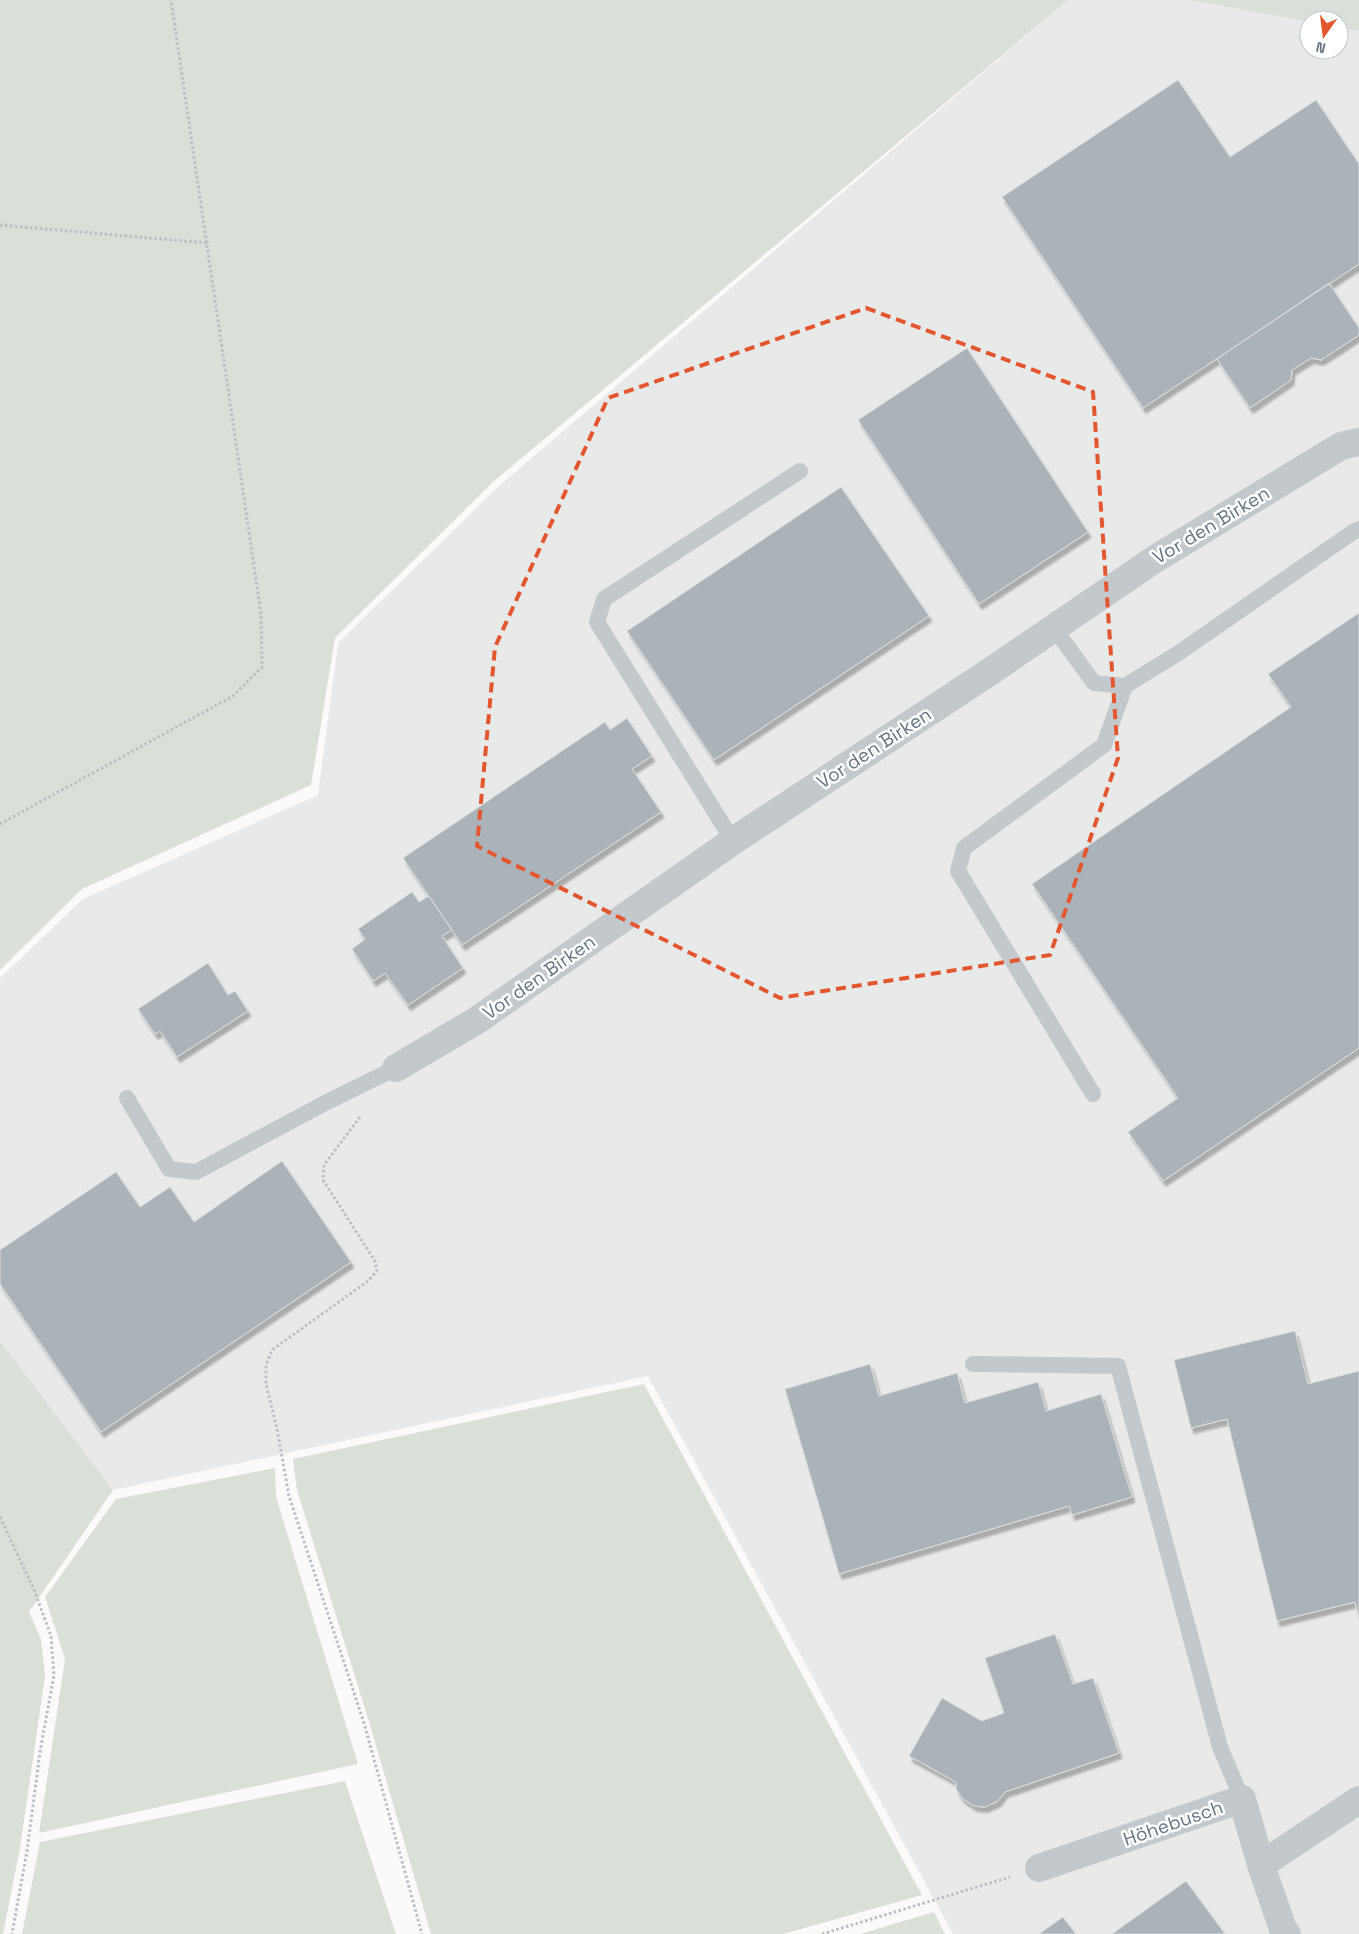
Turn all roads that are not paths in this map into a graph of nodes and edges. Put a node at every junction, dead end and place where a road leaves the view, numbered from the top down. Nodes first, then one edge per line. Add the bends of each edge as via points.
1 (1359, 442) edge
2 (800, 471) dead end
3 (1359, 529) edge
4 (1054, 628) junction
5 (1125, 686) junction
6 (734, 841) junction
7 (396, 1068) joint
8 (1093, 1094) dead end
9 (127, 1098) dead end
10 (973, 1364) dead end
11 (1242, 1799) junction
12 (1359, 1800) edge
13 (1260, 1865) junction
14 (1039, 1868) road end
15 (1287, 1934) edge

1 - 4 street, Vor den Birken via 1341,446 1155,559
2 - 6 lane via 604,599 597,622
3 - 5 lane
4 - 5 lane via 1094,683
4 - 6 street, Vor den Birken
5 - 8 lane via 1104,745 964,848 958,871
6 - 7 street, Vor den Birken via 476,1021
7 - 9 lane via 196,1172 169,1169
10 - 11 lane via 1118,1366 1220,1747
11 - 13 street, Höhebusch
11 - 14 street, Höhebusch
12 - 13 street
13 - 15 street, Höhebusch

